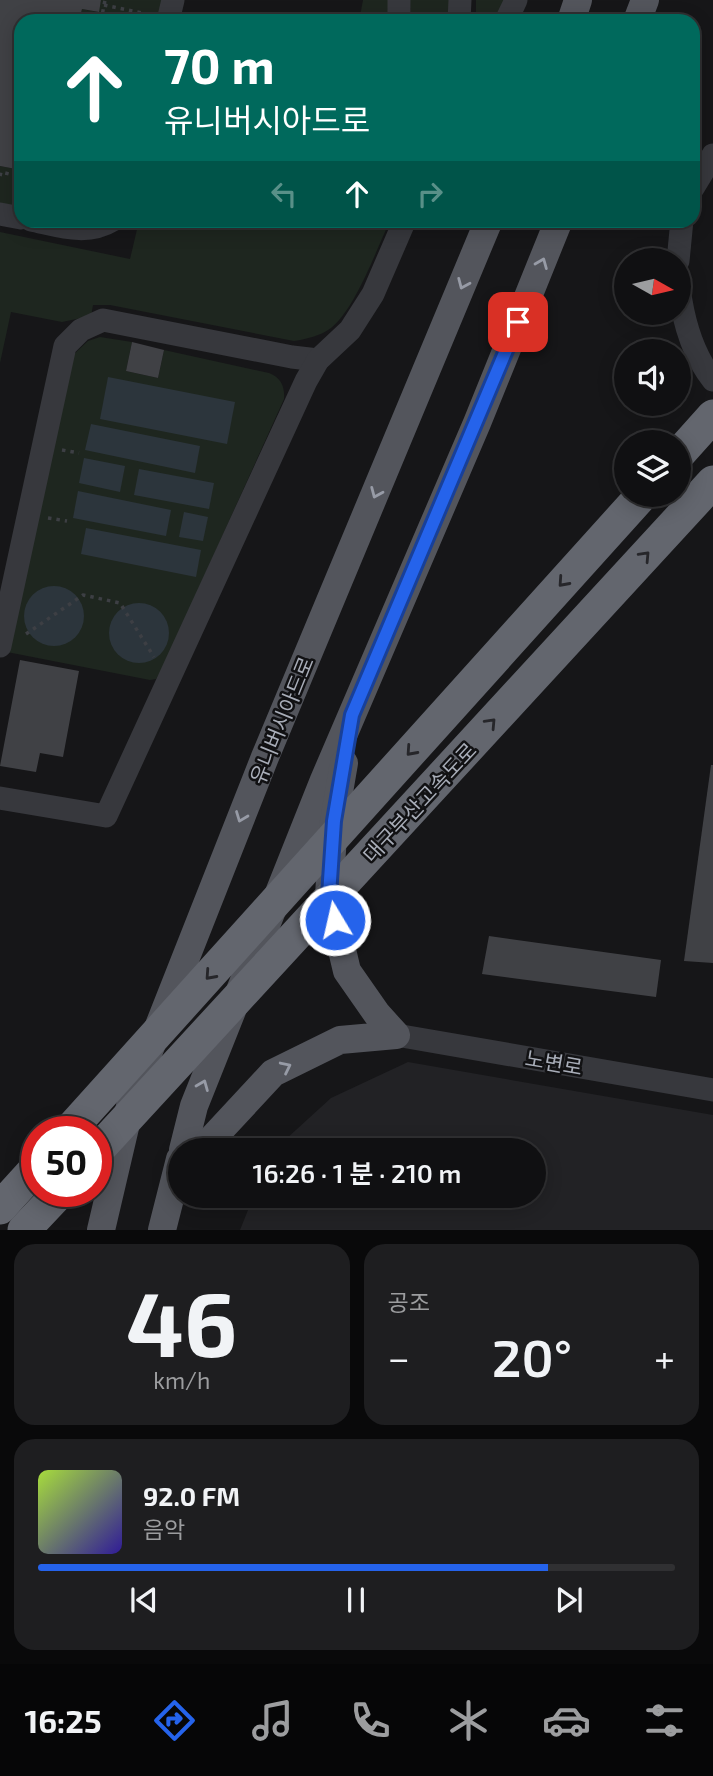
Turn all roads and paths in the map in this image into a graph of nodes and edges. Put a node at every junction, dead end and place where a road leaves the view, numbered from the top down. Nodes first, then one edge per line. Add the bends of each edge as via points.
1 (104, 3) edge
2 (170, 13) edge
3 (713, 155) edge
4 (14, 175) edge
5 (0, 176) edge
6 (700, 176) edge
7 (67, 228) edge
8 (99, 228) edge
9 (402, 228) edge
10 (486, 228) edge
11 (556, 228) edge
12 (681, 228) edge
13 (679, 248) edge
14 (687, 326) edge
15 (318, 360) junction
16 (713, 380) edge
17 (713, 416) edge
18 (691, 441) edge
19 (713, 482) edge
20 (631, 507) edge
21 (28, 632) dead end
22 (0, 646) edge
23 (156, 659) dead end
24 (352, 715) junction
25 (0, 798) edge
26 (396, 1035) junction
27 (713, 1090) edge
28 (82, 1116) edge
29 (112, 1135) edge
30 (186, 1138) edge
31 (213, 1138) edge
32 (21, 1185) edge
33 (168, 1206) edge
34 (46, 1207) edge
35 (0, 1208) edge
36 (182, 1208) edge
37 (0, 1215) edge
38 (19, 1230) edge
39 (24, 1230) edge
40 (101, 1230) edge
41 (162, 1230) edge
42 (173, 1230) edge

1 - 2 path
3 - 6 street
4 - 5 path via 1,172
7 - 8 street
9 - 15 street via 373,294 350,330
10 -> 40 main road, 유니버시아드로 via 265,757 134,1089
24 -> 11 main road
12 - 13 street
14 - 16 street
15 - 22 street via 103,320 81,330 65,346
15 - 25 street via 106,816
17 - 18 highway
29 -> 19 highway, 대구부산고속도로, bridge
20 -> 28 highway, 대구부산고속도로, bridge
21 - 23 path via 83,595 120,603
24 - 26 main road via 334,821 329,895 346,971
30 -> 24 main road via 194,1106
26 - 27 street, 노변로
31 -> 26 main road via 273,1073 340,1040
32 - 35 highway
33 - 41 main road
34 - 39 highway
36 - 42 main road
37 - 38 street

